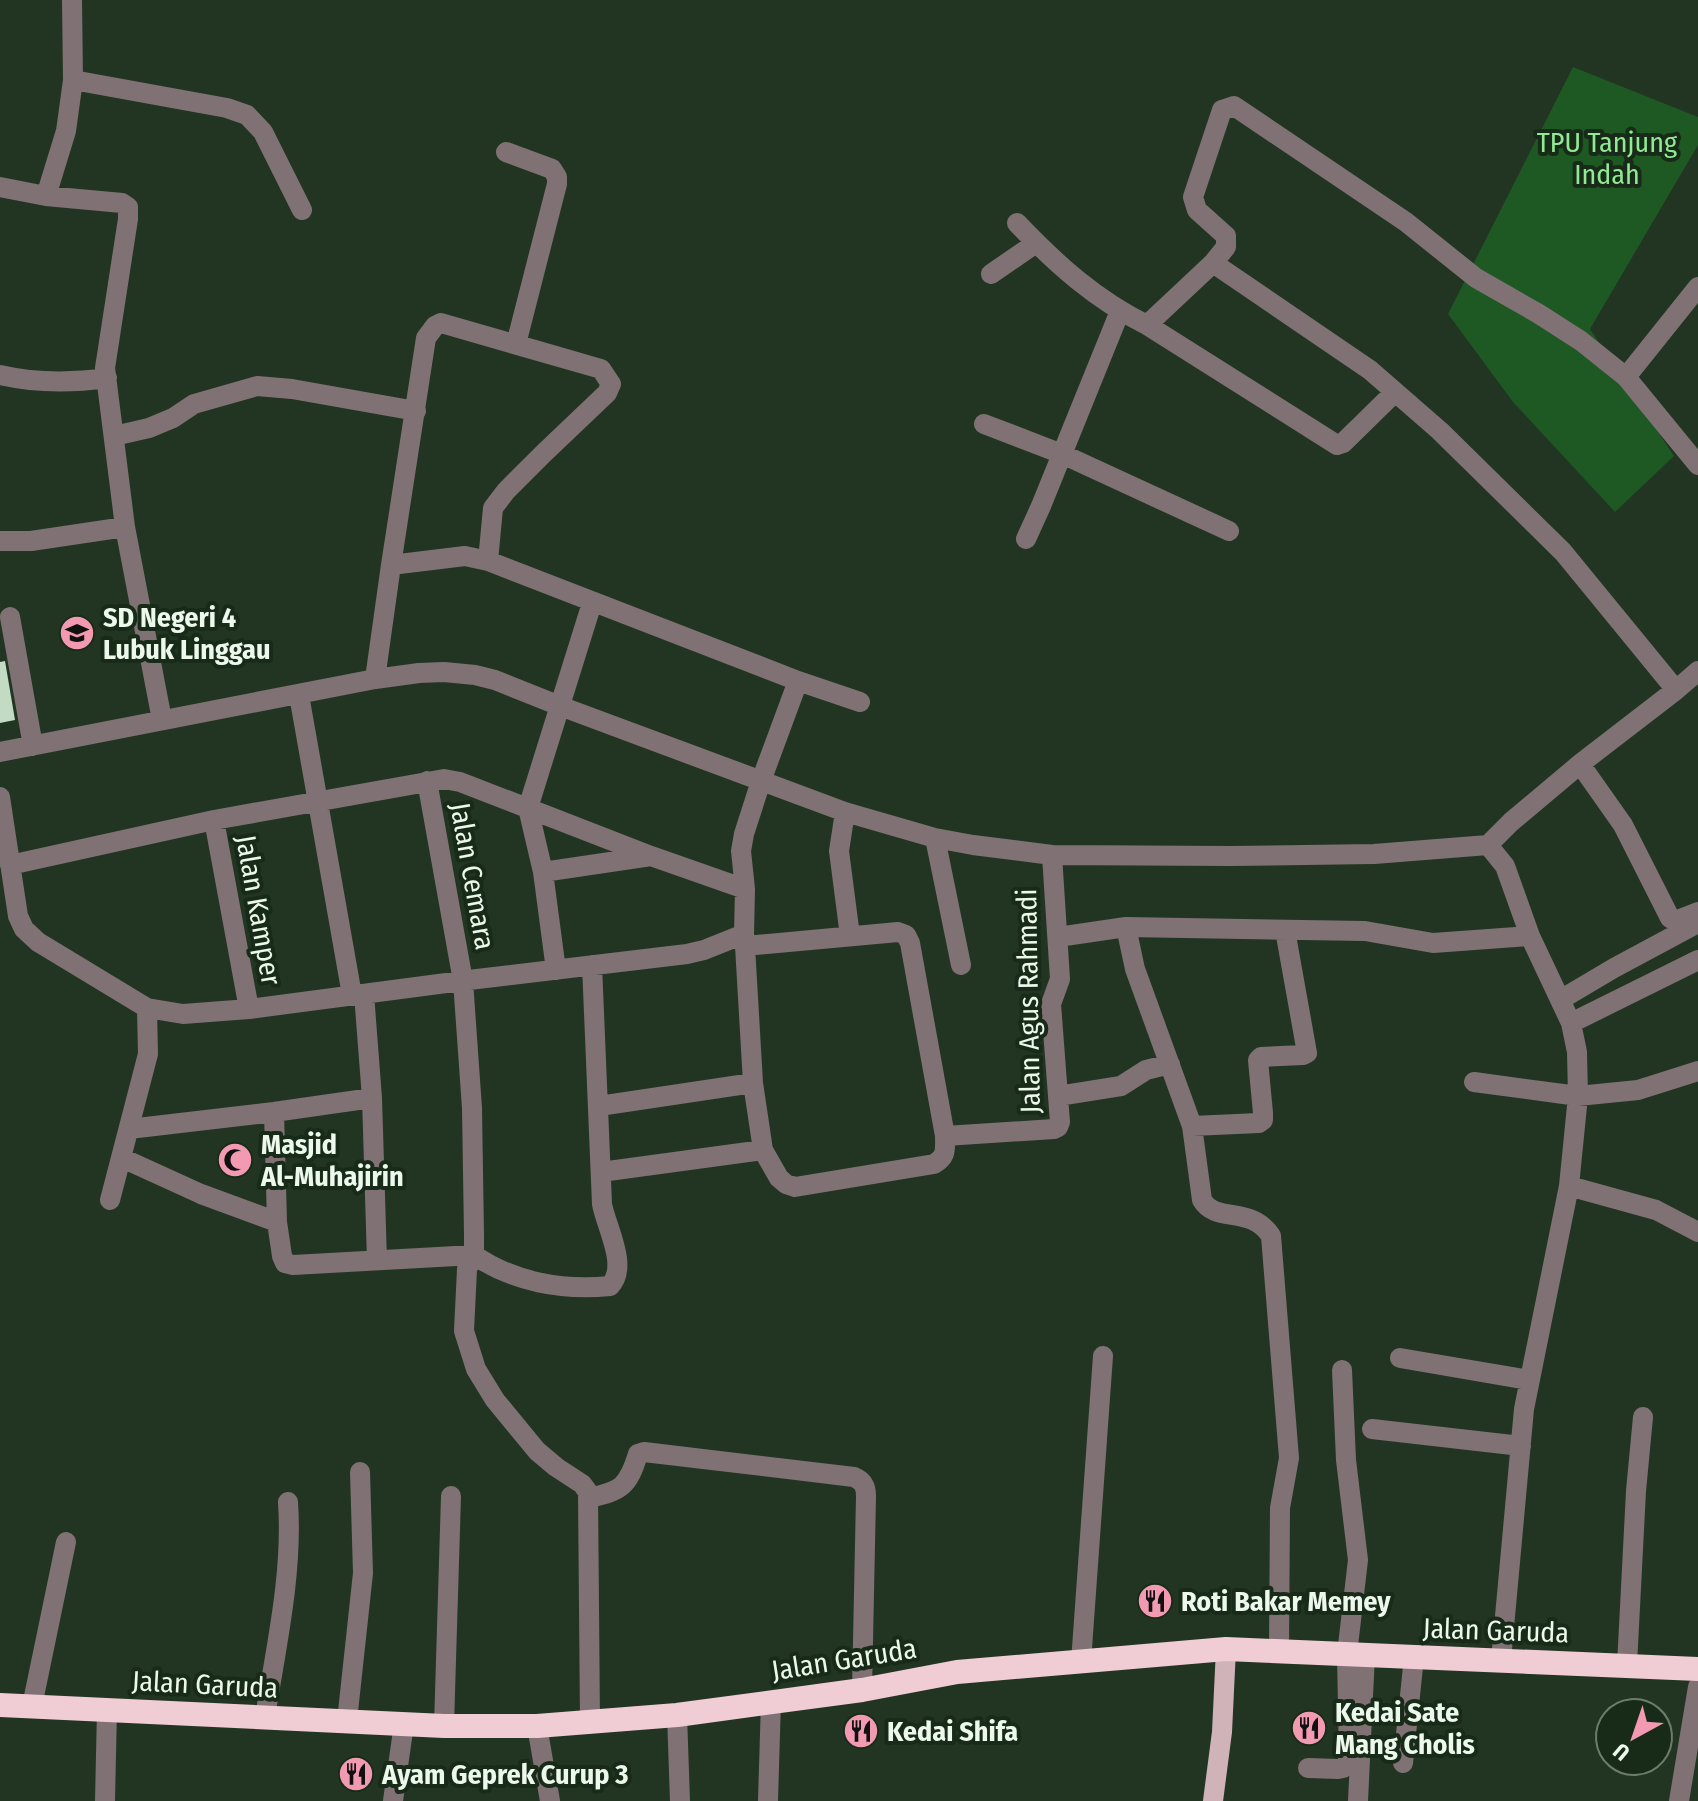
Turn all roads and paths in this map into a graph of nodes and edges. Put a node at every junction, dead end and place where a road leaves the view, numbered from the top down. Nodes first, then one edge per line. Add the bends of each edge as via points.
1 (72, 0) edge
2 (72, 86) junction
3 (506, 152) dead end
4 (0, 187) edge
5 (46, 196) junction
6 (302, 210) dead end
7 (1017, 223) dead end
8 (1036, 243) junction
9 (1213, 263) junction
10 (991, 274) dead end
11 (1698, 287) edge
12 (1120, 311) junction
13 (1147, 325) junction
14 (516, 344) junction
15 (0, 375) edge
16 (1626, 377) junction
17 (107, 378) junction
18 (1395, 392) junction
19 (416, 411) junction
20 (984, 424) dead end
21 (114, 436) junction
22 (1062, 454) junction
23 (1698, 465) edge
24 (125, 527) junction
25 (1229, 531) dead end
26 (1026, 539) dead end
27 (0, 541) edge
28 (488, 561) junction
29 (391, 565) junction
30 (592, 603) junction
31 (10, 617) dead end
32 (9, 653) edge
33 (1698, 671) edge
34 (375, 679) junction
35 (798, 681) junction
36 (1676, 690) junction
37 (299, 695) junction
38 (860, 702) dead end
39 (560, 706) junction
40 (162, 720) junction
41 (33, 746) junction
42 (0, 752) edge
43 (1580, 764) junction
44 (427, 781) junction
45 (761, 781) junction
46 (0, 797) edge
47 (318, 801) junction
48 (528, 808) junction
49 (845, 812) junction
50 (214, 820) junction
51 (935, 838) junction
52 (1488, 845) junction
53 (1052, 855) junction
54 (651, 856) junction
55 (10, 865) junction
56 (543, 872) junction
57 (745, 889) junction
58 (1695, 922) edge
59 (1126, 927) junction
60 (1285, 930) junction
61 (850, 936) junction
62 (1530, 936) junction
63 (1058, 937) junction
64 (744, 940) junction
65 (1698, 960) edge
66 (592, 965) junction
67 (961, 965) dead end
68 (556, 970) junction
69 (463, 981) junction
70 (358, 994) junction
71 (1560, 1000) junction
72 (147, 1008) junction
73 (249, 1009) junction
74 (1571, 1023) junction
75 (1170, 1064) junction
76 (1698, 1071) edge
77 (1474, 1082) dead end
78 (753, 1083) junction
79 (1058, 1096) junction
80 (1578, 1096) junction
81 (372, 1098) junction
82 (599, 1106) junction
83 (274, 1112) junction
84 (1192, 1126) junction
85 (129, 1129) junction
86 (945, 1136) junction
87 (763, 1150) junction
88 (122, 1158) junction
89 (601, 1172) junction
90 (1569, 1186) junction
91 (110, 1200) dead end
92 (277, 1222) junction
93 (1698, 1232) edge
94 (474, 1255) junction
95 (377, 1261) junction
96 (1103, 1356) dead end
97 (1400, 1358) dead end
98 (1342, 1370) dead end
99 (1529, 1380) junction
100 (1643, 1417) dead end
101 (1372, 1429) dead end
102 (1521, 1446) junction
103 (360, 1472) dead end
104 (451, 1496) dead end
105 (589, 1498) junction
106 (288, 1502) dead end
107 (66, 1542) dead end
108 (1226, 1649) junction
109 (1279, 1651) junction
110 (1356, 1654) junction
111 (1414, 1657) junction
112 (1501, 1660) junction
113 (1081, 1662) junction
114 (1627, 1665) junction
115 (1698, 1669) edge
116 (1698, 1687) edge
117 (862, 1690) junction
118 (771, 1701) junction
119 (0, 1705) edge
120 (32, 1706) junction
121 (107, 1709) junction
122 (677, 1715) junction
123 (265, 1717) junction
124 (347, 1721) junction
125 (590, 1722) junction
126 (404, 1724) junction
127 (444, 1726) junction
128 (537, 1726) junction
129 (1693, 1750) edge
130 (1403, 1763) dead end
131 (1308, 1768) dead end
132 (1686, 1794) edge
133 (768, 1800) edge
134 (105, 1801) edge
135 (393, 1801) edge
136 (550, 1801) edge
137 (680, 1801) edge
138 (1213, 1801) edge
139 (1358, 1801) edge

1 - 2 street
2 - 5 street via 66,131
2 - 6 street via 247,115 263,132
3 - 14 street via 552,169 557,177
4 - 5 street
5 - 17 street via 128,207
7 - 8 street
8 - 10 street
8 - 12 street via 1070,276
9 - 13 street
9 - 16 street via 1226,247 1226,236 1197,210 1193,197 1222,110 1234,106 1406,222 1476,278 1581,341
9 - 18 street
11 - 16 street
12 - 13 street
12 - 22 street
13 - 18 street via 1337,445
14 - 19 street via 441,323 435,326 426,338
14 - 28 street via 601,369 611,384 493,508
15 - 17 street via 37,381
16 - 23 street
17 - 21 street
18 - 36 street via 1563,552
19 - 21 street via 257,386 194,404 149,428
19 - 29 street
20 - 22 street
21 - 24 street
22 - 25 street
22 - 26 street
24 - 27 street
24 - 40 street
28 - 29 street via 465,556
28 - 30 street
29 - 34 street
30 - 35 street
30 - 39 street
31 - 32 street
32 - 41 street
33 - 36 street
34 - 37 street
34 - 39 street via 444,672 475,675
35 - 38 street
35 - 45 street
36 - 43 street
37 - 40 street
37 - 47 street
39 - 45 street
39 - 48 street
40 - 41 street
41 - 42 street
43 - 52 street
43 - 58 street via 1623,825 1670,918
44 - 47 street
44 - 48 street via 451,780
44 - 69 street, Jalan Cemara
45 - 49 street
45 - 57 street via 742,843
46 - 55 street
47 - 50 street
47 - 70 street
48 - 54 street
48 - 56 street
49 - 51 street
49 - 61 street via 839,851
50 - 55 street
50 - 73 street, Jalan Kamper
51 - 53 street
51 - 67 street
52 - 53 street via 1374,854
52 - 62 street via 1505,866
53 - 63 street, Jalan Agus Rahmadi
54 - 56 street
54 - 57 street
55 - 72 street via 24,929
56 - 68 street
57 - 64 street
58 - 71 street
59 - 60 street
59 - 63 street
59 - 75 street via 1135,969
60 - 62 street via 1365,931 1433,943
60 - 84 street via 1307,1053 1258,1060 1263,1113 1259,1123
61 - 64 street
61 - 86 street via 898,932 908,938
62 - 71 street
63 - 79 street, Jalan Agus Rahmadi via 1060,979 1051,1004
64 - 66 street
64 - 78 street
65 - 74 street
66 - 68 street
66 - 82 street
68 - 69 street
69 - 70 street
69 - 94 street, Jalan Cemara
70 - 73 street
70 - 81 street
71 - 74 street
72 - 73 street via 183,1014
72 - 85 street via 148,1054
74 - 80 street
75 - 79 street via 1146,1070 1121,1086
75 - 84 street
76 - 80 street via 1638,1090
77 - 80 street
78 - 82 street
78 - 87 street
79 - 86 street, Jalan Agus Rahmadi via 1060,1122 1054,1129
80 - 90 street
81 - 83 street
81 - 95 street
82 - 89 street
83 - 85 street
83 - 92 street
84 - 109 street via 1206,1206 1251,1219 1271,1236 1289,1458 1280,1508
85 - 88 street
86 - 87 street via 945,1152 934,1164 795,1187 779,1178
87 - 89 street
88 - 91 street
88 - 92 street
89 - 94 street via 604,1217 617,1253 612,1284 536,1282
90 - 93 street via 1656,1210
90 - 99 street
92 - 95 street via 289,1265
94 - 95 street
94 - 105 street, Jalan Cemara via 467,1269 464,1331 476,1369 537,1451 582,1484
96 - 113 street
97 - 99 street
98 - 110 street via 1358,1560
99 - 102 street
100 - 114 street
101 - 102 street
102 - 112 street
103 - 124 street via 363,1573
104 - 127 street
105 - 117 street via 618,1490 644,1452 860,1480 866,1489
105 - 125 street
106 - 123 street via 288,1563
107 - 120 street
108 - 109 highway, Jalan Garuda
108 - 113 highway, Jalan Garuda
108 - 138 main road
109 - 110 highway, Jalan Garuda
110 - 111 highway, Jalan Garuda
110 - 131 street via 1349,1761 1338,1769
110 - 139 street
111 - 112 highway, Jalan Garuda
111 - 130 street
112 - 114 highway, Jalan Garuda
113 - 117 highway, Jalan Garuda via 957,1672
114 - 115 highway, Jalan Garuda
116 - 129 street
117 - 118 highway, Jalan Garuda
118 - 122 highway, Jalan Garuda
118 - 133 street
119 - 120 highway, Jalan Garuda
120 - 121 highway, Jalan Garuda
121 - 123 highway, Jalan Garuda
121 - 134 street
122 - 125 highway, Jalan Garuda
122 - 137 street
123 - 124 highway, Jalan Garuda
124 - 126 highway, Jalan Garuda
125 - 128 highway, Jalan Garuda
126 - 127 highway, Jalan Garuda
126 - 135 street
127 - 128 highway, Jalan Garuda
128 - 136 street
129 - 132 street

